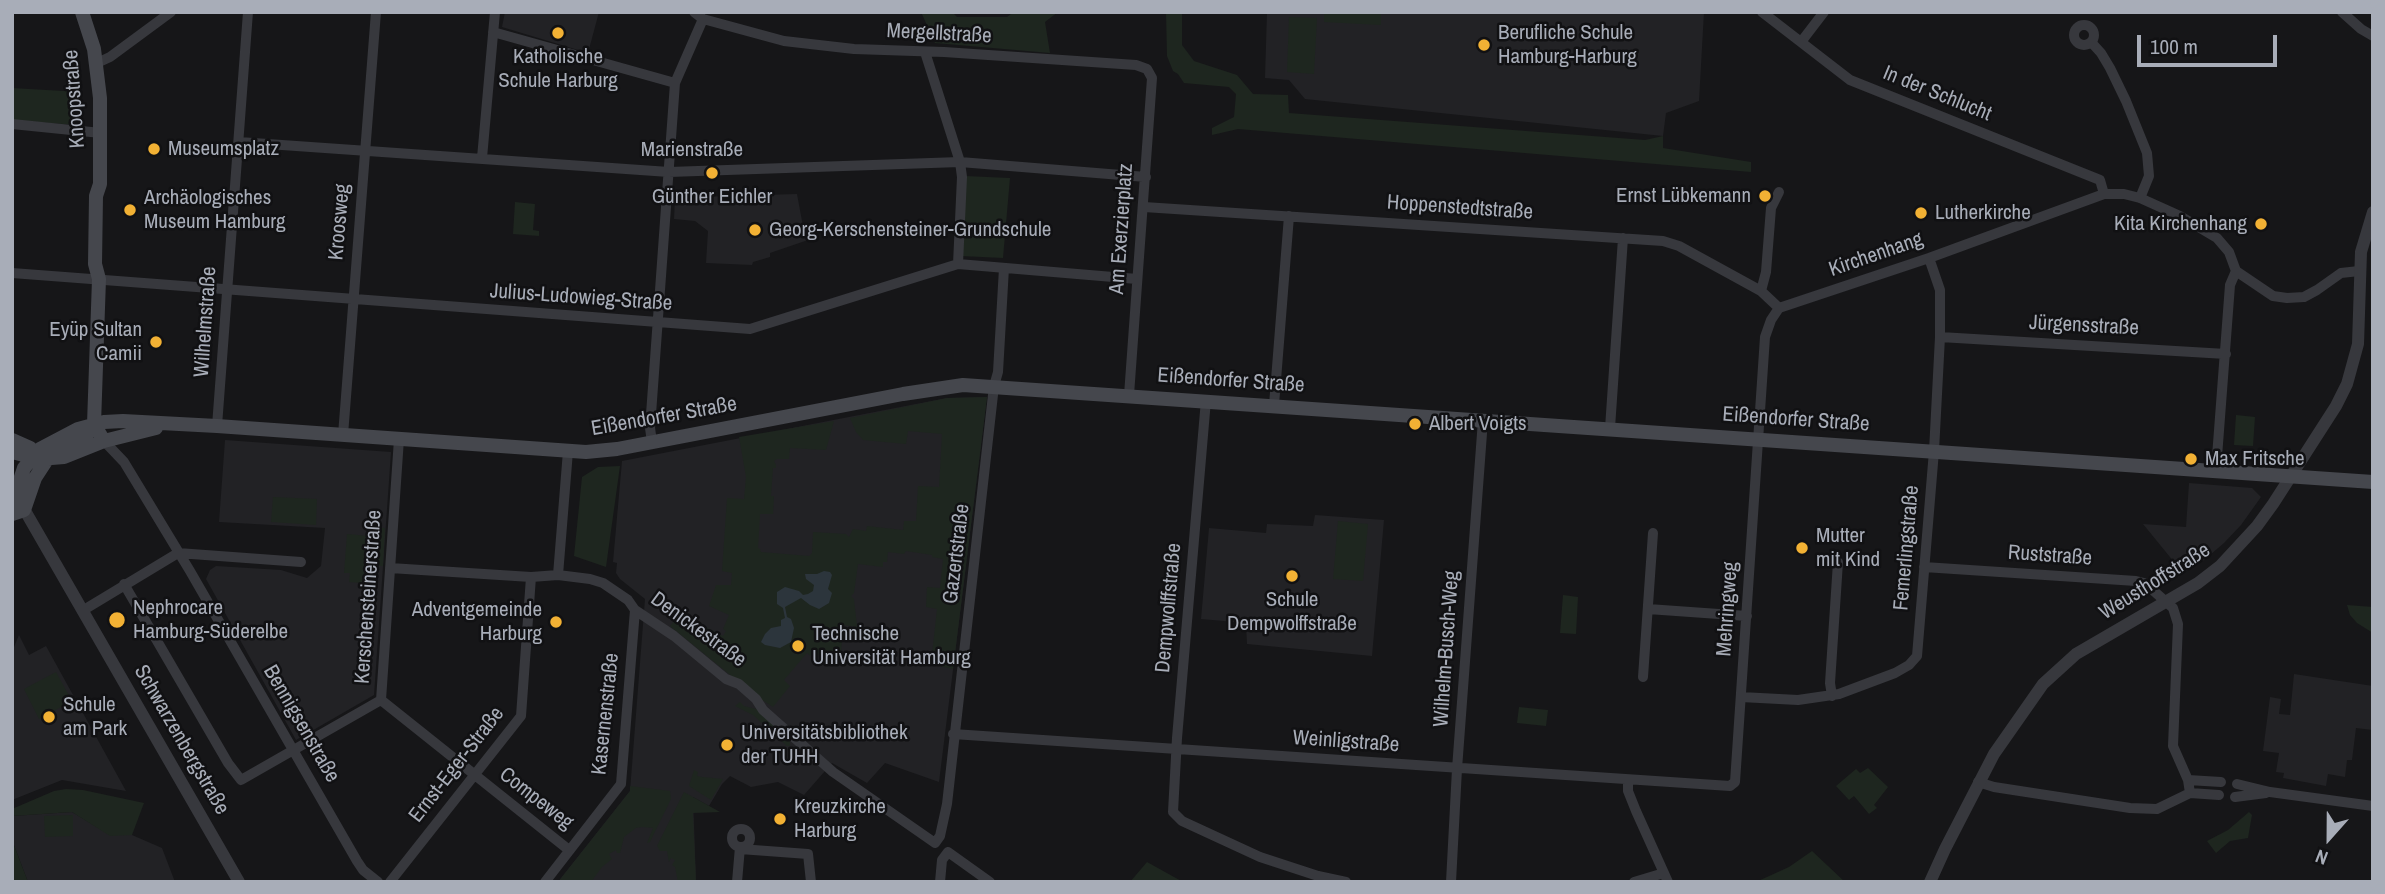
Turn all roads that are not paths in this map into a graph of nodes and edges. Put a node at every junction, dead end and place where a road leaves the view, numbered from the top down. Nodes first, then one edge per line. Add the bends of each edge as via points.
1 (82, 12) edge
2 (171, 12) edge
3 (248, 12) edge
4 (376, 12) edge
5 (495, 12) edge
6 (1762, 12) edge
7 (1824, 12) edge
8 (2342, 12) edge
9 (698, 16) edge
10 (493, 32) junction
11 (2373, 36) edge
12 (1801, 42) junction
13 (2091, 42) dead end
14 (925, 52) junction
15 (97, 63) junction
16 (1144, 68) joint
17 (675, 83) junction
18 (12, 124) edge
19 (101, 132) junction
20 (239, 142) junction
21 (365, 150) junction
22 (482, 158) junction
23 (960, 162) junction
24 (669, 172) junction
25 (1146, 177) junction
26 (1779, 192) dead end
27 (2104, 194) junction
28 (2140, 198) junction
29 (1144, 207) junction
30 (2373, 212) edge
31 (1289, 216) junction
32 (1623, 238) junction
33 (1929, 258) junction
34 (958, 264) junction
35 (1004, 268) junction
36 (2236, 271) junction
37 (2359, 271) junction
38 (12, 273) edge
39 (99, 279) junction
40 (1137, 279) junction
41 (228, 289) junction
42 (1761, 291) junction
43 (353, 299) junction
44 (1779, 308) junction
45 (657, 323) junction
46 (1940, 337) junction
47 (2226, 354) junction
48 (994, 386) junction
49 (1129, 395) junction
50 (1206, 400) junction
51 (1275, 405) junction
52 (1483, 419) junction
53 (94, 424) junction
54 (173, 424) junction
55 (217, 426) junction
56 (1610, 428) junction
57 (343, 435) junction
58 (58, 438) junction
59 (1758, 438) junction
60 (400, 439) junction
61 (104, 441) junction
62 (652, 442) junction
63 (14, 444) edge
64 (568, 451) junction
65 (1934, 451) junction
66 (39, 461) junction
67 (2216, 470) junction
68 (2291, 477) junction
69 (2373, 482) edge
70 (16, 497) edge
71 (1653, 533) dead end
72 (178, 553) junction
73 (301, 562) dead end
74 (1838, 562) dead end
75 (1928, 567) junction
76 (390, 568) junction
77 (558, 575) junction
78 (531, 577) junction
79 (124, 584) junction
80 (2166, 601) junction
81 (1648, 609) junction
82 (635, 610) junction
83 (82, 611) junction
84 (1746, 616) junction
85 (1643, 677) dead end
86 (1832, 696) junction
87 (1741, 697) junction
88 (381, 700) junction
89 (953, 734) junction
90 (294, 750) junction
91 (1176, 750) junction
92 (1457, 769) junction
93 (475, 775) junction
94 (2188, 780) junction
95 (1628, 781) junction
96 (1735, 782) joint
97 (1979, 782) junction
98 (2221, 782) dead end
99 (2237, 785) dead end
100 (2270, 792) junction
101 (2190, 793) junction
102 (2219, 795) dead end
103 (2235, 797) dead end
104 (2373, 806) edge
105 (935, 843) joint
106 (569, 850) junction
107 (1666, 878) edge
108 (239, 882) edge
109 (378, 882) edge
110 (390, 882) edge
111 (545, 882) edge
112 (737, 882) edge
113 (811, 882) edge
114 (940, 882) edge
115 (990, 882) edge
116 (1346, 882) edge
117 (1451, 882) edge
118 (1634, 882) edge
119 (1930, 882) edge

1 - 15 main road, Knoopstraße
2 - 15 street
3 - 20 street, Wilhelmstraße
4 - 21 street, Kroosweg
5 - 10 street
6 - 12 street, In der Schlucht
7 - 12 street
8 - 11 street
9 - 14 street, Mergellstraße via 784,41 854,50
9 - 17 street
10 - 17 street
10 - 22 street
12 - 27 street, In der Schlucht via 1861,85 2100,180
13 - 28 street via 2110,68 2147,153 2149,176
14 - 16 street, Mergellstraße
14 - 23 street
15 - 19 main road, Knoopstraße
16 - 25 street, Am Exerzierplatz via 1152,78
17 - 24 street
18 - 19 street
19 - 39 main road, Knoopstraße via 100,184 106,196 104,264
20 - 21 street, Marienstraße
20 - 41 street, Wilhelmstraße
21 - 22 street, Marienstraße
21 - 43 street, Kroosweg
22 - 24 street, Marienstraße
23 - 24 street, Marienstraße
23 - 25 street, Marienstraße
23 - 34 street
24 - 45 street
25 - 29 street, Am Exerzierplatz
26 - 42 street via 1771,208
27 - 28 street, Kirchenhang
27 - 33 street, Kirchenhang
28 - 36 street, Kirchenhang via 2217,238
29 - 31 street, Hoppenstedtstraße
29 - 40 street, Am Exerzierplatz
30 - 37 street, Weusthoffstraße
31 - 32 street, Hoppenstedtstraße
31 - 51 street
32 - 42 street, Hoppenstedtstraße via 1679,246
32 - 56 street
33 - 44 street, Kirchenhang
33 - 46 street, Femerlingstraße via 1940,290
34 - 35 street, Julius-Ludowieg-Straße
34 - 45 street, Julius-Ludowieg-Straße via 750,329
35 - 40 street, Julius-Ludowieg-Straße
35 - 48 street, Gazertstraße
36 - 37 street, Kirchenhang via 2267,293 2287,298 2311,294 2341,274
36 - 47 street via 2230,285
37 - 68 street, Weusthoffstraße via 2358,344 2347,384
38 - 39 street, Julius-Ludowieg-Straße
39 - 41 street, Julius-Ludowieg-Straße
39 - 53 main road, Knoopstraße
40 - 49 street, Am Exerzierplatz
41 - 43 street, Julius-Ludowieg-Straße
41 - 55 street, Wilhelmstraße
42 - 44 street, Hoppenstedtstraße
43 - 45 street, Julius-Ludowieg-Straße
43 - 57 street, Kroosweg
44 - 59 street via 1765,337
45 - 62 street
46 - 47 street, Jürgensstraße
46 - 65 street, Femerlingstraße
47 - 67 street
48 - 49 main road, Eißendorfer Straße
48 - 62 main road, Eißendorfer Straße via 942,387
48 - 89 street, Gazertstraße
49 - 50 main road, Eißendorfer Straße
50 - 51 main road, Eißendorfer Straße
50 - 91 street, Dempwolffstraße
51 - 52 main road, Eißendorfer Straße
52 - 56 main road, Eißendorfer Straße
52 - 92 street, Wilhelm-Busch-Weg
53 - 54 main road, Eißendorfer Straße via 116,420
53 - 58 main road, Eißendorfer Straße
53 - 61 main road
53 - 66 main road via 86,436
54 - 55 main road, Eißendorfer Straße
54 - 61 main road, Eißendorfer Straße
55 - 57 main road, Eißendorfer Straße
56 - 59 main road, Eißendorfer Straße
57 - 60 main road, Eißendorfer Straße
58 - 63 main road
58 - 66 main road via 47,444
59 - 65 main road, Eißendorfer Straße
59 - 84 street, Mehringweg
60 - 64 main road, Eißendorfer Straße
60 - 76 street, Kerschensteinerstraße
61 - 66 main road, Eißendorfer Straße via 64,457
61 - 72 street, Bennigsenstraße via 124,461
62 - 64 main road, Eißendorfer Straße
63 - 66 main road via 24,444
64 - 77 street
65 - 67 main road, Eißendorfer Straße
65 - 75 street, Femerlingstraße
66 - 70 main road
66 - 70 main road via 22,473
67 - 68 main road, Eißendorfer Straße
68 - 69 main road, Eißendorfer Straße
68 - 80 street, Weusthoffstraße via 2234,553 2198,583
70 - 83 street, Schwarzenbergstraße
71 - 81 street
72 - 73 street
72 - 79 street
72 - 90 street, Bennigsenstraße
74 - 86 street
75 - 80 street, Ruststraße via 2136,582
75 - 86 street, Femerlingstraße via 1915,660 1889,676
76 - 78 street, Denickestraße
76 - 88 street, Kerschensteinerstraße
77 - 78 street, Denickestraße
77 - 82 street, Denickestraße via 603,583
78 - 93 street, Ernst-Eger-Straße via 521,716
79 - 83 street
79 - 90 street, Kerschensteinerstraße via 242,780
80 - 94 street via 2178,624 2173,746
80 - 97 street, Weusthoffstraße via 2060,667 2012,727
81 - 84 street
81 - 85 street
82 - 105 street, Denickestraße via 739,684 834,772
82 - 106 street, Kasernenstraße via 621,783
83 - 108 street, Schwarzenbergstraße
84 - 87 street, Mehringweg
86 - 87 street, Femerlingstraße via 1798,700
87 - 96 street, Mehringweg
88 - 90 street, Kerschensteinerstraße
88 - 93 street, Compeweg
89 - 91 street, Weinligstraße
89 - 105 street, Gazertstraße via 947,804
90 - 109 street, Bennigsenstraße via 357,861
91 - 92 street, Weinligstraße
91 - 116 street, Dempwolffstraße via 1176,817 1260,857
92 - 95 street, Weinligstraße
92 - 117 street, Wilhelm-Busch-Weg
93 - 106 street, Compeweg
93 - 110 street, Ernst-Eger-Straße
94 - 98 street
94 - 101 street
95 - 96 street, Weinligstraße via 1727,787
95 - 107 street via 1628,791
97 - 101 street via 2130,808 2158,809
97 - 119 street, Weusthoffstraße
99 - 100 street
100 - 103 street
100 - 104 street
101 - 102 street
106 - 111 street, Kasernenstraße
107 - 118 street
112 - 113 street via 740,848 808,854
114 - 115 street via 942,860 948,852

